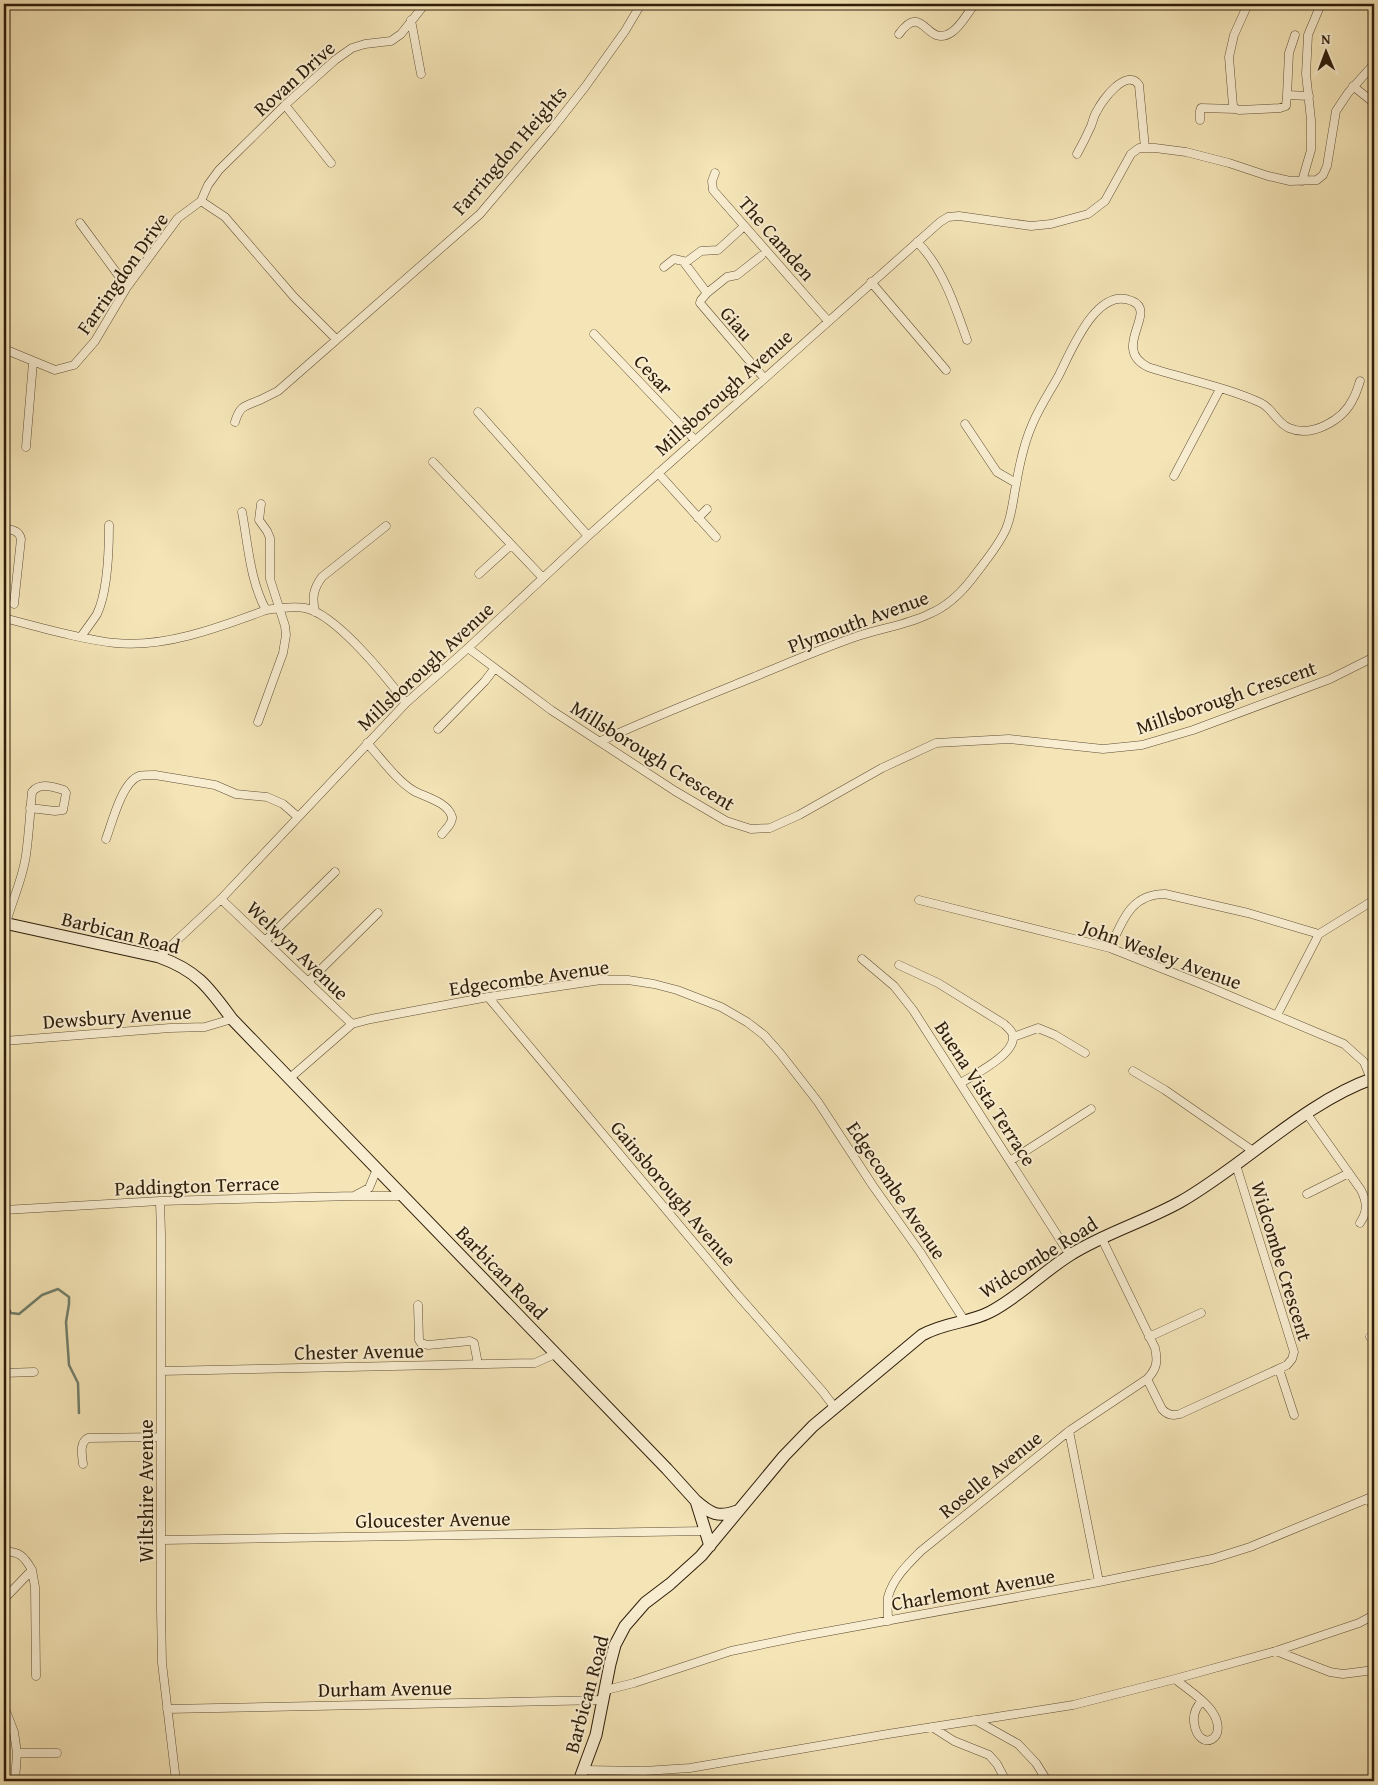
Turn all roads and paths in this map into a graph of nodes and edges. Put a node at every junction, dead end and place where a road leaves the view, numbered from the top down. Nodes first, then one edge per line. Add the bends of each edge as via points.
1 (425, 4) edge
2 (641, 4) edge
3 (975, 4) edge
4 (1248, 4) edge
5 (1321, 4) edge
6 (410, 20) junction
7 (899, 34) dead end
8 (1295, 35) dead end
9 (1374, 64) edge
10 (421, 74) dead end
11 (1353, 86) junction
12 (1287, 95) junction
13 (1309, 96) junction
14 (1374, 103) edge
15 (285, 105) junction
16 (1236, 109) junction
17 (1200, 120) dead end
18 (1145, 148) junction
19 (1077, 154) dead end
20 (332, 163) dead end
21 (715, 173) dead end
22 (1302, 182) junction
23 (200, 201) junction
24 (80, 223) dead end
25 (740, 230) dead end
26 (917, 242) junction
27 (761, 256) dead end
28 (685, 263) junction
29 (664, 267) dead end
30 (871, 282) junction
31 (127, 286) junction
32 (707, 293) junction
33 (828, 321) junction
34 (594, 334) dead end
35 (336, 339) junction
36 (967, 340) dead end
37 (4, 349) edge
38 (33, 362) junction
39 (946, 370) dead end
40 (761, 375) junction
41 (1360, 381) dead end
42 (1220, 389) junction
43 (478, 412) dead end
44 (235, 422) dead end
45 (965, 424) dead end
46 (692, 438) junction
47 (26, 447) dead end
48 (433, 462) dead end
49 (658, 473) junction
50 (1174, 476) dead end
51 (1016, 482) junction
52 (261, 504) dead end
53 (707, 509) dead end
54 (242, 512) dead end
55 (698, 518) junction
56 (713, 520) dead end
57 (109, 524) dead end
58 (386, 526) dead end
59 (706, 526) junction
60 (4, 528) edge
61 (588, 536) junction
62 (716, 537) dead end
63 (511, 545) junction
64 (478, 574) dead end
65 (542, 578) junction
66 (14, 604) dead end
67 (279, 608) junction
68 (266, 610) junction
69 (315, 612) junction
70 (4, 618) edge
71 (81, 637) junction
72 (468, 648) junction
73 (1374, 657) edge
74 (494, 668) junction
75 (406, 703) junction
76 (258, 722) dead end
77 (438, 729) dead end
78 (601, 742) junction
79 (367, 743) junction
80 (30, 808) junction
81 (298, 817) junction
82 (442, 834) dead end
83 (106, 839) dead end
84 (335, 872) dead end
85 (221, 899) junction
86 (919, 900) dead end
87 (1374, 900) edge
88 (378, 913) dead end
89 (5, 923) edge
90 (1319, 934) junction
91 (266, 941) junction
92 (1110, 948) junction
93 (159, 957) junction
94 (862, 959) dead end
95 (899, 965) dead end
96 (308, 982) junction
97 (488, 997) junction
98 (1278, 1015) junction
99 (232, 1019) junction
100 (352, 1024) junction
101 (1013, 1037) junction
102 (4, 1040) edge
103 (1085, 1053) dead end
104 (1133, 1070) dead end
105 (290, 1078) junction
106 (1373, 1078) edge
107 (961, 1083) junction
108 (1091, 1109) dead end
109 (1307, 1114) junction
110 (1254, 1151) junction
111 (1010, 1161) junction
112 (1236, 1165) junction
113 (377, 1169) junction
114 (1349, 1173) junction
115 (1307, 1194) dead end
116 (354, 1196) junction
117 (404, 1196) junction
118 (160, 1201) junction
119 (4, 1210) edge
120 (1360, 1223) dead end
121 (1101, 1237) junction
122 (1070, 1255) junction
123 (418, 1305) dead end
124 (1201, 1314) dead end
125 (964, 1320) junction
126 (1149, 1337) junction
127 (555, 1354) junction
128 (478, 1364) junction
129 (1279, 1369) junction
130 (161, 1371) junction
131 (34, 1372) dead end
132 (4, 1373) edge
133 (1147, 1379) junction
134 (836, 1408) junction
135 (1294, 1415) dead end
136 (1069, 1431) junction
137 (161, 1437) junction
138 (83, 1464) dead end
139 (1372, 1497) edge
140 (696, 1502) junction
141 (739, 1510) junction
142 (1374, 1512) edge
143 (705, 1531) junction
144 (162, 1540) junction
145 (710, 1546) junction
146 (4, 1551) edge
147 (32, 1570) junction
148 (1100, 1582) junction
149 (4, 1599) edge
150 (1374, 1615) edge
151 (888, 1621) junction
152 (1276, 1651) junction
153 (1374, 1670) edge
154 (36, 1676) dead end
155 (1175, 1679) junction
156 (605, 1695) junction
157 (1202, 1701) junction
158 (4, 1706) edge
159 (167, 1709) junction
160 (975, 1720) junction
161 (932, 1727) junction
162 (17, 1753) junction
163 (57, 1753) dead end
164 (584, 1770) junction
165 (644, 1771) junction
166 (1046, 1780) edge
167 (15, 1781) edge
168 (176, 1781) edge
169 (579, 1781) edge
170 (644, 1781) edge
171 (1006, 1781) edge

1 - 6 street, Rovan Drive
2 - 35 street, Farringdon Heights via 585,87 480,214
3 - 7 street via 953,31 943,36 933,35 922,23 912,22
4 - 16 street via 1234,35 1229,57 1232,100
5 - 13 street via 1308,35 1306,74
6 - 10 street
6 - 15 street, Rovan Drive via 401,34 391,41 352,48
8 - 12 street via 1289,53
9 - 11 street
11 - 14 street
11 - 22 street via 1336,111 1329,159 1323,175 1317,180
12 - 13 street
12 - 16 street via 1284,108
13 - 22 street via 1311,150
15 - 20 street
15 - 23 street, Rovan Drive via 219,170
16 - 17 street via 1202,108
18 - 19 street via 1139,84 1136,80 1127,79 1104,98
18 - 22 street via 1186,152 1268,176
18 - 26 street, Millsborough Avenue via 1131,154 1105,201 1088,214 1031,226 948,217
21 - 33 street, The Camden via 713,190
23 - 31 street, Farringdon Drive via 178,218
23 - 35 street via 226,217 294,297
24 - 31 street
25 - 28 street via 718,250 701,251
26 - 30 street, Millsborough Avenue
26 - 36 street via 924,248 954,302
27 - 32 street, Giau via 738,275 727,277
28 - 29 street via 674,259
28 - 32 street, Giau
30 - 33 street, Millsborough Avenue
30 - 39 street
31 - 38 street, Farringdon Drive via 95,341 74,365 55,370
32 - 40 street, Giau via 700,300 702,307
33 - 40 street, Millsborough Avenue
34 - 46 street, Cesar
35 - 44 street, Farringdon Heights via 278,391 238,411
37 - 38 street, Farringdon Drive
38 - 47 street
40 - 46 street, Millsborough Avenue
41 - 42 street, Plymouth Avenue via 1353,400 1341,415 1313,430 1289,428 1263,404
42 - 50 street
42 - 51 street, Plymouth Avenue via 1140,363 1132,349 1140,321 1140,307 1130,299 1106,304 1089,319 1079,334 1032,425
43 - 61 street
45 - 51 street via 997,472
46 - 49 street, Millsborough Avenue
48 - 63 street
49 - 55 street
49 - 61 street, Millsborough Avenue
51 - 78 street, Plymouth Avenue via 1005,531 969,583 941,608 802,658
52 - 67 street via 259,520 270,538 270,579
53 - 55 street
54 - 68 street via 254,580
55 - 59 street
56 - 59 street
57 - 71 street via 109,561 101,600 97,613
58 - 69 street via 322,577 312,599
59 - 62 street
60 - 66 street via 17,532 21,539
61 - 65 street, Millsborough Avenue
63 - 64 street
63 - 65 street
65 - 72 street, Millsborough Avenue
67 - 68 street
67 - 69 street via 306,608
67 - 76 street via 286,635 283,653
68 - 71 street via 177,639 115,643
69 - 75 street via 328,619 364,653
70 - 71 street
72 - 74 street, Millsborough Crescent
72 - 75 street, Millsborough Avenue
73 - 78 street, Millsborough Crescent via 1330,679 1193,730 1142,745 1104,749 1009,739 936,743 770,828 751,829 726,821
74 - 77 street
74 - 78 street, Millsborough Crescent
75 - 79 street, Millsborough Avenue
79 - 81 street, Millsborough Avenue
79 - 82 street via 411,790 447,810 452,818
80 - 80 street via 35,788 48,786 66,793 63,810
80 - 89 street via 26,856
81 - 83 street via 283,804 267,797 236,794 215,785 147,775 138,777 126,788
81 - 85 street, Millsborough Avenue
84 - 91 street
85 - 91 street, Welwyn Avenue
85 - 93 street, Millsborough Avenue
86 - 92 street, John Wesley Avenue
87 - 90 street
88 - 96 street
89 - 93 main road, Barbican Road
90 - 92 street via 1248,913 1156,894 1130,908
90 - 98 street
91 - 96 street, Welwyn Avenue
92 - 98 street, John Wesley Avenue
93 - 99 main road, Barbican Road via 196,976
94 - 107 street, Buena Vista Terrace via 902,996
95 - 101 street via 938,983 979,1008 1004,1024
96 - 100 street, Welwyn Avenue
97 - 100 street, Edgecombe Avenue
97 - 125 street, Edgecombe Avenue via 601,980 628,980 680,990 747,1022 780,1053 818,1102
97 - 134 street, Gainsborough Avenue
98 - 106 street, John Wesley Avenue via 1344,1044 1364,1062
99 - 102 street, Dewsbury Avenue via 204,1027
99 - 105 main road, Barbican Road
100 - 105 street, Edgecombe Avenue
101 - 103 street via 1038,1028
101 - 107 street via 1011,1046 1000,1058
104 - 110 street
105 - 113 main road, Barbican Road
106 - 109 main road, Widcombe Road via 1345,1089
107 - 111 street, Buena Vista Terrace
108 - 111 street
109 - 110 main road, Widcombe Road
109 - 114 street
110 - 112 main road, Widcombe Road
111 - 122 street, Buena Vista Terrace
112 - 121 main road, Widcombe Road via 1178,1203
112 - 129 street, Widcombe Crescent via 1294,1352 1287,1365
113 - 116 street via 369,1188
113 - 117 main road, Barbican Road
114 - 115 street
114 - 120 street via 1366,1202 1366,1215
116 - 117 street, Paddington Terrace
116 - 118 street, Paddington Terrace
117 - 127 main road, Barbican Road
118 - 119 street, Paddington Terrace
118 - 130 street, Wiltshire Avenue
121 - 122 main road, Widcombe Road
121 - 126 street
122 - 125 main road, Widcombe Road via 989,1312
123 - 128 street via 421,1343 470,1341 474,1344
124 - 126 street
125 - 134 main road, Widcombe Road via 922,1335
126 - 133 street via 1157,1363
127 - 128 street, Chester Avenue via 535,1363
127 - 140 main road, Barbican Road
128 - 130 street, Chester Avenue
129 - 133 street, Widcombe Crescent via 1175,1415 1165,1413
129 - 135 street
130 - 137 street, Wiltshire Avenue
131 - 132 street
133 - 136 street, Roselle Avenue
134 - 141 main road, Widcombe Road via 784,1456
136 - 148 street
136 - 151 street, Roselle Avenue via 921,1551 892,1586 888,1598
137 - 138 street via 88,1438 82,1445
137 - 144 street, Wiltshire Avenue
139 - 142 street
139 - 148 street, Charlemont Avenue via 1250,1547 1212,1559
140 - 141 main road via 719,1515
140 - 143 main road, Barbican Road
141 - 145 main road, Widcombe Road
143 - 144 street, Gloucester Avenue
143 - 145 main road, Barbican Road
144 - 159 street, Wiltshire Avenue via 162,1663
145 - 156 main road, Barbican Road via 644,1604 625,1626 615,1646
146 - 147 street via 25,1557
147 - 149 street
147 - 154 street
148 - 151 street, Charlemont Avenue
150 - 152 street
151 - 156 street, Charlemont Avenue via 731,1651
152 - 153 street via 1330,1672 1343,1674
152 - 155 street
155 - 157 street
155 - 160 street via 1073,1705
156 - 159 street, Durham Avenue
156 - 164 main road, Barbican Road
157 - 157 street via 1210,1708 1218,1724 1217,1734 1212,1739 1199,1738 1196,1730 1195,1710
158 - 162 street via 14,1732
159 - 168 street, Wiltshire Avenue
160 - 161 street
160 - 166 street via 1018,1744 1036,1763
161 - 165 street via 690,1768
161 - 171 street via 989,1755
162 - 163 street
162 - 167 street
164 - 165 street
164 - 169 main road, Barbican Road
165 - 170 street

